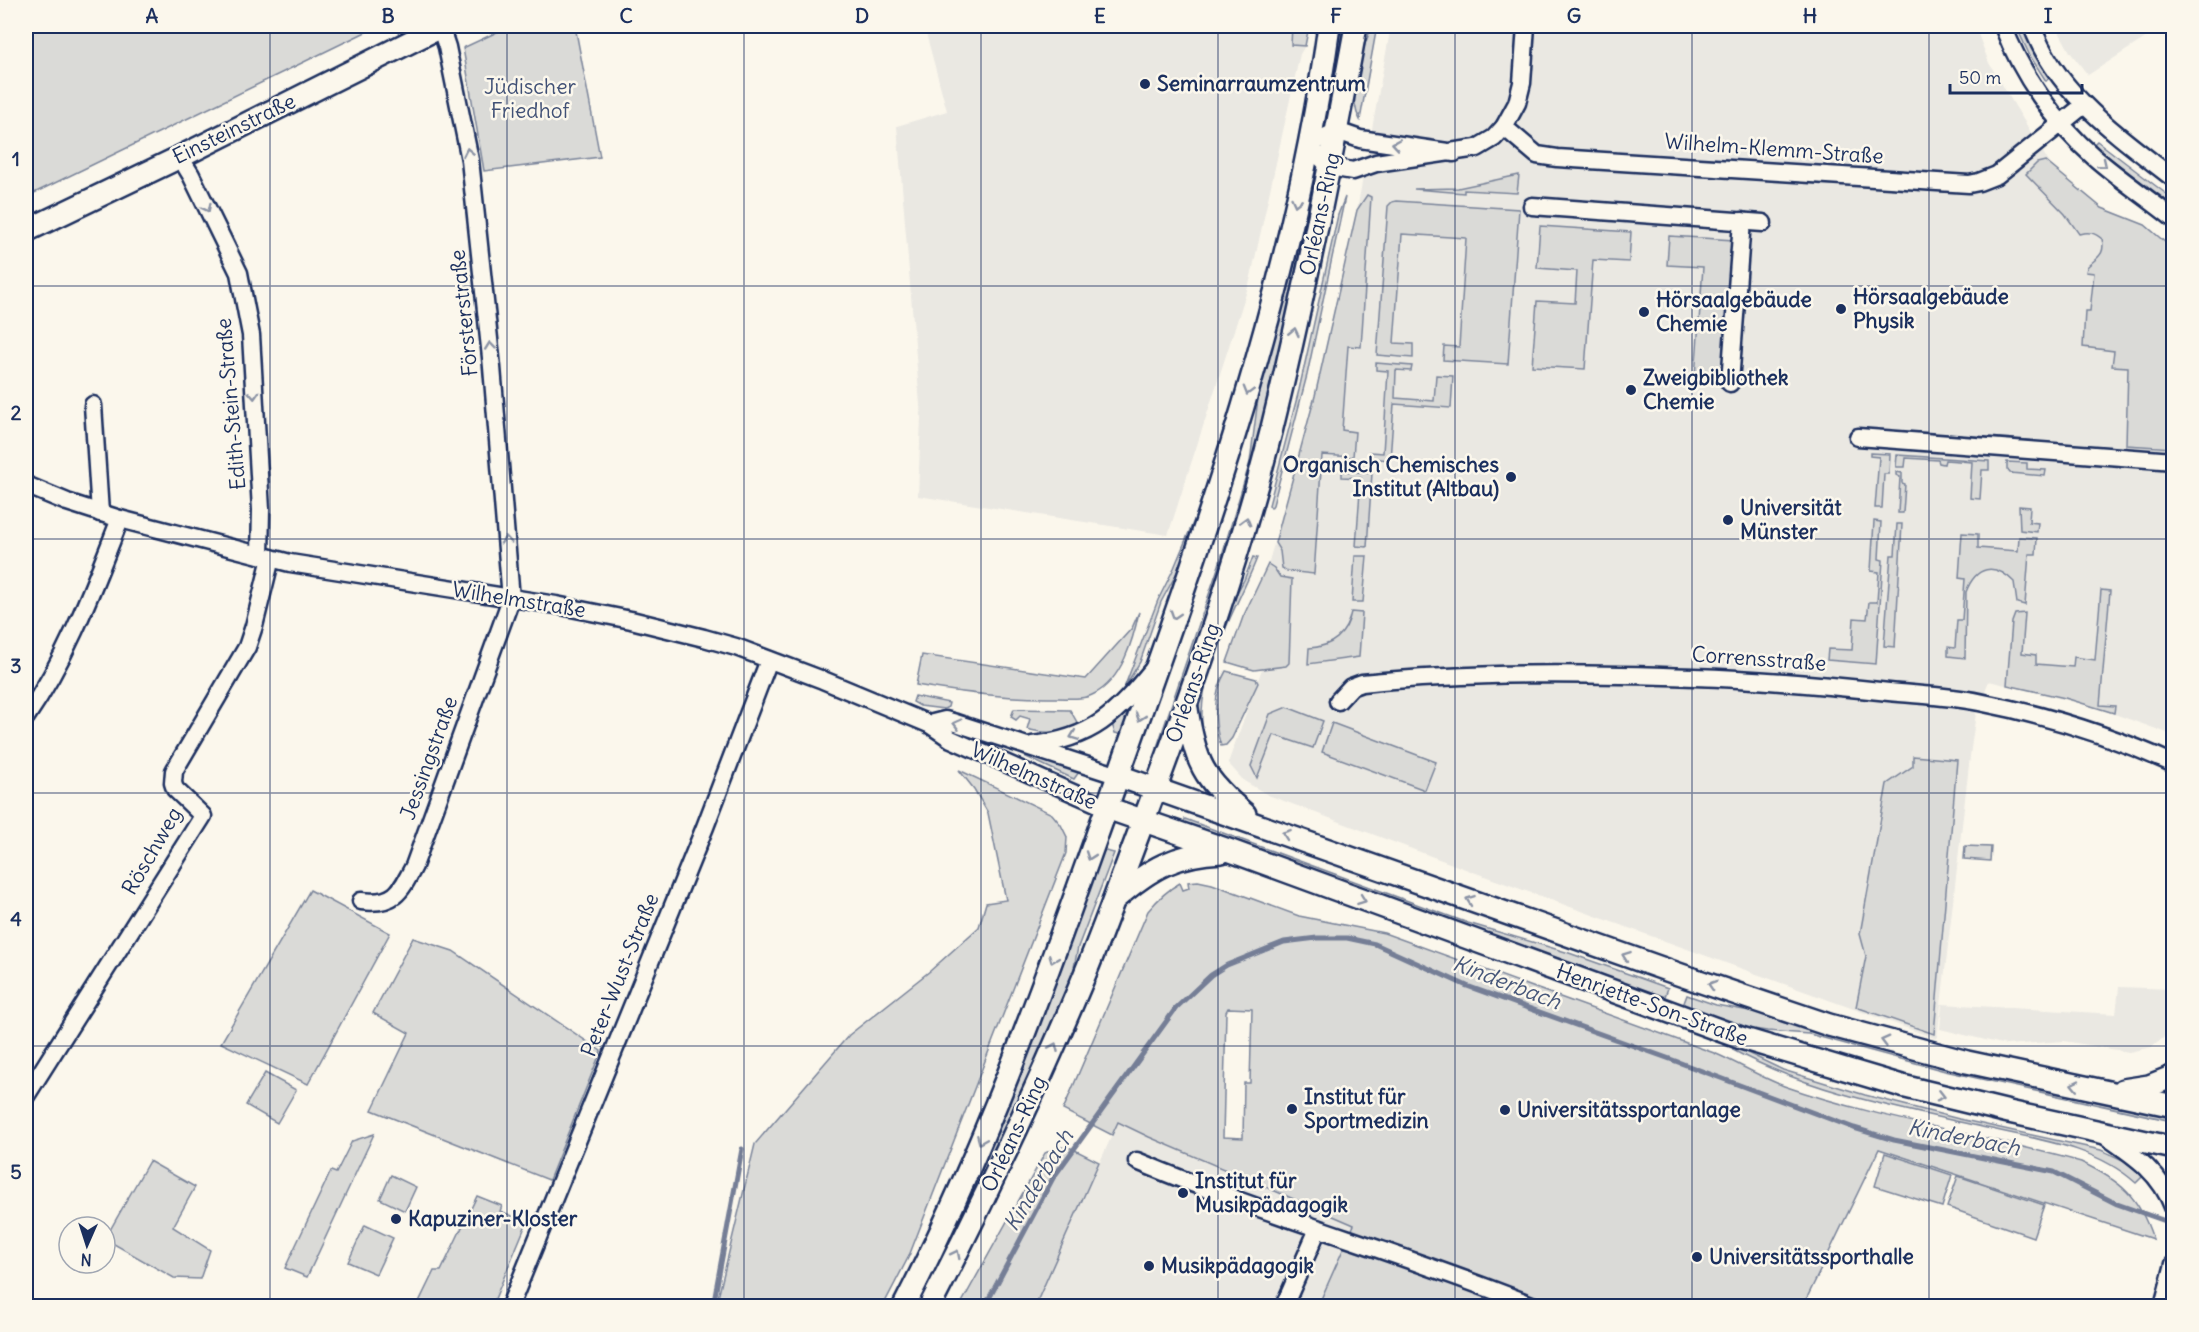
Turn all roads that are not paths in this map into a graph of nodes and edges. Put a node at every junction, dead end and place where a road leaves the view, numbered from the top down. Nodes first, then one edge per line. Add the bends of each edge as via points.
1 (441, 26) edge
2 (1329, 26) edge
3 (1356, 26) edge
4 (1526, 26) edge
5 (2003, 26) edge
6 (2032, 26) edge
7 (2084, 105) junction
8 (2062, 123) junction
9 (1504, 127) junction
10 (1337, 131) junction
11 (1308, 145) junction
12 (1454, 153) junction
13 (180, 157) junction
14 (1330, 168) junction
15 (2174, 179) edge
16 (1532, 206) dead end
17 (2174, 219) edge
18 (1742, 221) junction
19 (1763, 223) dead end
20 (26, 231) edge
21 (1730, 384) dead end
22 (93, 405) dead end
23 (1858, 437) dead end
24 (2174, 461) edge
25 (26, 486) edge
26 (100, 513) junction
27 (120, 519) junction
28 (265, 556) junction
29 (511, 598) junction
30 (769, 660) junction
31 (1160, 662) junction
32 (1338, 701) dead end
33 (1186, 704) junction
34 (26, 717) edge
35 (928, 724) junction
36 (1026, 745) junction
37 (2174, 764) edge
38 (1119, 776) junction
39 (1156, 787) junction
40 (1107, 808) junction
41 (1144, 820) junction
42 (1257, 824) junction
43 (1231, 851) junction
44 (1115, 899) junction
45 (361, 901) dead end
46 (2174, 1076) edge
47 (2108, 1091) junction
48 (26, 1096) edge
49 (2174, 1106) edge
50 (2098, 1131) junction
51 (2174, 1148) edge
52 (1137, 1161) dead end
53 (2174, 1209) edge
54 (1318, 1229) junction
55 (2174, 1264) edge
56 (510, 1306) edge
57 (904, 1306) edge
58 (930, 1306) edge
59 (1284, 1306) edge
60 (1534, 1306) edge
61 (2163, 1306) edge

1 - 13 main road, Einsteinstraße
29 -> 1 street, Försterstraße via 470,160
2 - 11 main road, Orléans-Ring
3 - 10 main road, Orléans-Ring
4 - 9 street via 1521,93
5 - 8 street via 2027,76
6 - 7 street via 2053,67
7 - 8 street, Wilhelm-Klemm-Straße
7 - 15 street
8 - 9 street, Wilhelm-Klemm-Straße via 1997,175 1969,184 1557,158 1537,155
8 -> 17 street via 2094,157
9 - 12 street via 1477,148
10 - 11 street
12 -> 10 street via 1360,139
10 - 14 main road, Orléans-Ring
11 - 14 street
11 -> 31 main road, Orléans-Ring via 1260,346
12 - 14 street via 1376,163 1353,171
13 - 20 main road, Einsteinstraße
13 -> 28 street, Edith-Stein-Straße via 239,273 251,335
33 -> 14 main road, Orléans-Ring via 1270,434
16 - 18 street via 1651,221
18 - 19 street
18 - 21 street
22 - 26 street
23 - 24 street
25 - 26 street, Wilhelmstraße
26 - 27 street, Wilhelmstraße
27 - 28 street, Wilhelmstraße
27 - 34 street via 72,640
28 - 29 street, Wilhelmstraße via 318,569
28 - 48 street, Röschweg via 247,647 174,771 175,789 203,816
29 - 30 street, Wilhelmstraße via 669,628
29 - 45 street, Jessingstraße via 414,866 395,896 373,903
30 - 35 street, Wilhelmstraße
30 - 56 street, Peter-Wust-Straße
31 -> 36 street, Wilhelmstraße via 1125,702 1098,724 1071,738
31 -> 38 main road, Orléans-Ring
32 - 37 street, Corrensstraße via 1351,687 1362,683 1451,677 1645,675 1786,681 1991,705 2095,733
33 - 39 main road, Orléans-Ring
33 - 42 main road via 1194,748 1209,779
36 -> 35 street, Wilhelmstraße via 945,720
35 - 40 street, Wilhelmstraße via 951,739
36 - 38 street, Wilhelmstraße
38 - 39 main road, Henriette-Son-Straße
38 - 40 main road, Orléans-Ring
39 - 41 main road, Orléans-Ring
39 - 42 main road, Henriette-Son-Straße
40 - 41 main road, Wilhelmstraße
40 -> 57 main road, Orléans-Ring via 998,1101
41 - 43 main road, Henriette-Son-Straße
41 - 44 main road, Orléans-Ring
47 -> 42 main road, Henriette-Son-Straße via 1966,1062 1828,1025
43 - 44 main road via 1192,854 1170,861 1144,875
43 -> 50 main road, Henriette-Son-Straße via 1752,1041 1912,1089
58 -> 44 main road, Orléans-Ring via 1040,1077
46 - 47 main road via 2149,1086
47 - 49 main road, Henriette-Son-Straße
50 - 51 main road, Henriette-Son-Straße
50 - 53 street via 2148,1166
52 - 54 street
54 - 59 street
54 - 60 street
55 - 61 street

